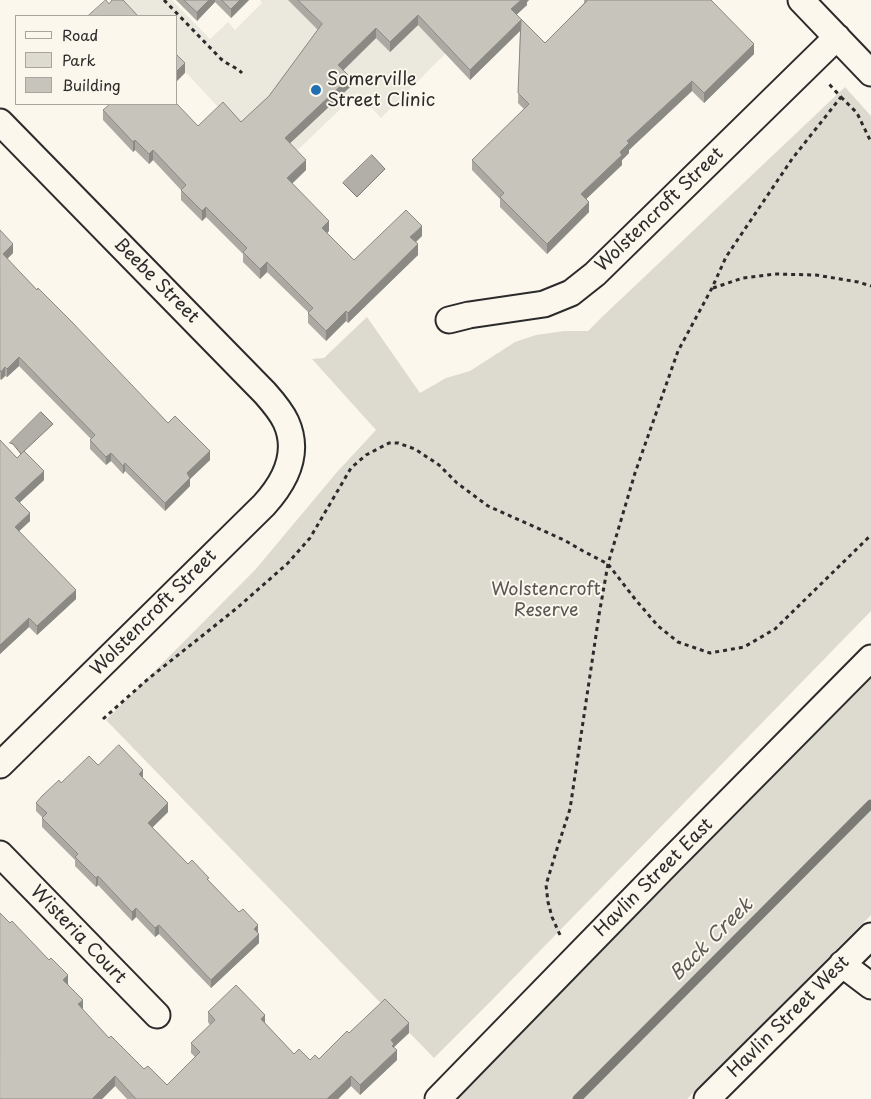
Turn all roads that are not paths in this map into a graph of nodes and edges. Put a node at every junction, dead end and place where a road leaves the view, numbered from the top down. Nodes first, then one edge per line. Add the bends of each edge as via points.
1 (801, 0) edge
2 (837, 37) junction
3 (866, 57) edge
4 (0, 122) edge
5 (449, 320) dead end
6 (292, 451) joint
7 (871, 658) edge
8 (0, 765) edge
9 (0, 854) edge
10 (871, 936) edge
11 (842, 964) junction
12 (871, 986) edge
13 (156, 1015) dead end
14 (438, 1099) edge
15 (707, 1099) edge

1 - 2 street
2 - 3 street
2 - 5 street, Wolstencroft Street via 595,274 571,293 544,304
4 - 6 street, Beebe Street via 265,393 285,420
6 - 8 street, Wolstencroft Street via 287,470 264,505
7 - 14 street, Havlin Street East
9 - 13 street, Wisteria Court
10 - 11 street, Havlin Street West
11 - 12 street
11 - 15 street, Havlin Street West

